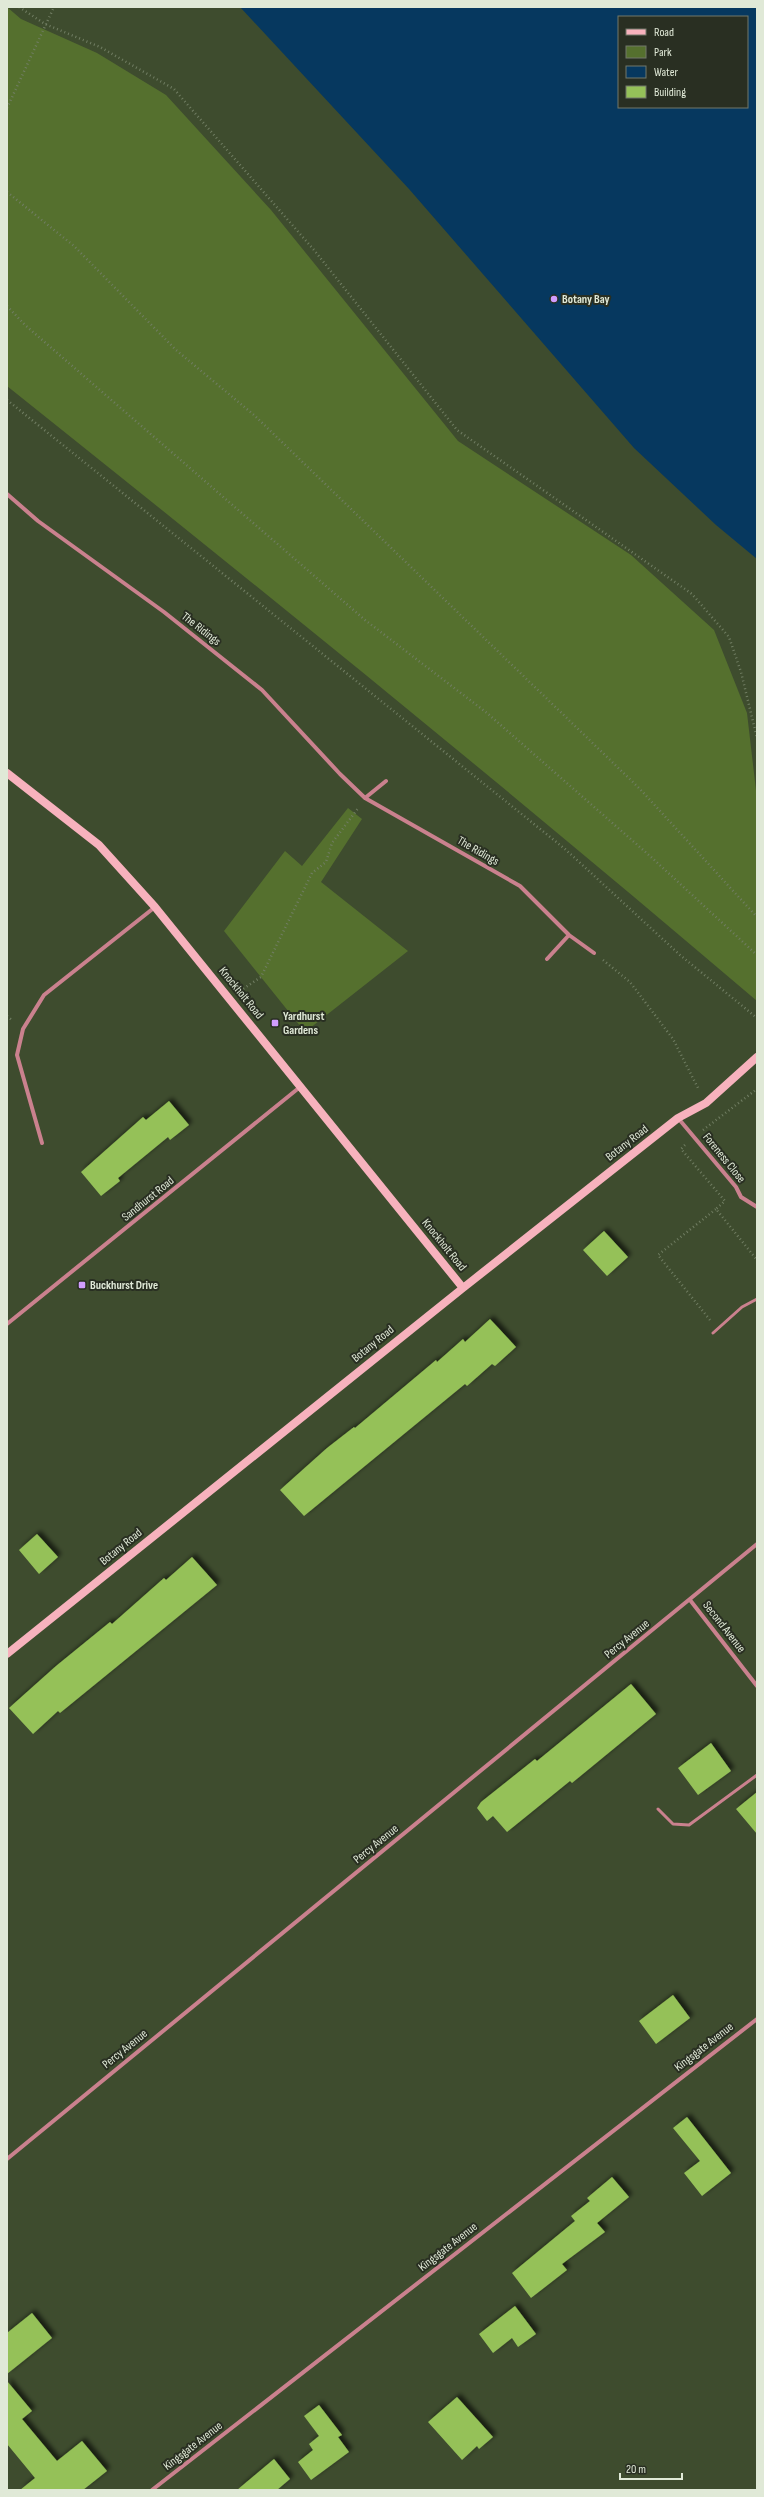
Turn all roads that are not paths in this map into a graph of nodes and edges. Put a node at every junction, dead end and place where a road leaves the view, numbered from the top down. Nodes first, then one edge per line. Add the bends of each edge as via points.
1 (7, 494) edge
2 (7, 773) edge
3 (386, 781) dead end
4 (365, 798) junction
5 (155, 907) junction
6 (569, 935) junction
7 (594, 953) road end
8 (547, 959) dead end
9 (757, 1057) edge
10 (300, 1087) junction
11 (678, 1118) junction
12 (42, 1143) dead end
13 (757, 1207) edge
14 (463, 1288) junction
15 (757, 1298) edge
16 (7, 1324) edge
17 (713, 1333) dead end
18 (757, 1544) edge
19 (690, 1600) junction
20 (7, 1654) edge
21 (757, 1686) edge
22 (757, 1775) edge
23 (658, 1809) dead end
24 (757, 2019) edge
25 (7, 2159) edge
26 (152, 2490) edge

1 - 4 street, The Ridings via 38,521 164,612 262,690
2 - 5 street, Knockholt Road via 99,845
3 - 4 street
4 - 6 street, The Ridings via 520,886
5 - 10 street, Knockholt Road
5 - 12 street via 44,995 23,1028 18,1055
6 - 7 street, The Ridings
6 - 8 street
9 - 11 street, Botany Road via 706,1103
10 - 14 street, Knockholt Road
10 - 16 street, Sandhurst Road
11 - 13 street, Foreness Close via 736,1187 741,1197
11 - 14 street, Botany Road
14 - 20 street, Botany Road
15 - 17 lane via 742,1307
18 - 19 street, Percy Avenue
19 - 21 street, Second Avenue
19 - 25 street, Percy Avenue
22 - 23 lane via 689,1825 673,1824
24 - 26 street, Kingsgate Avenue

